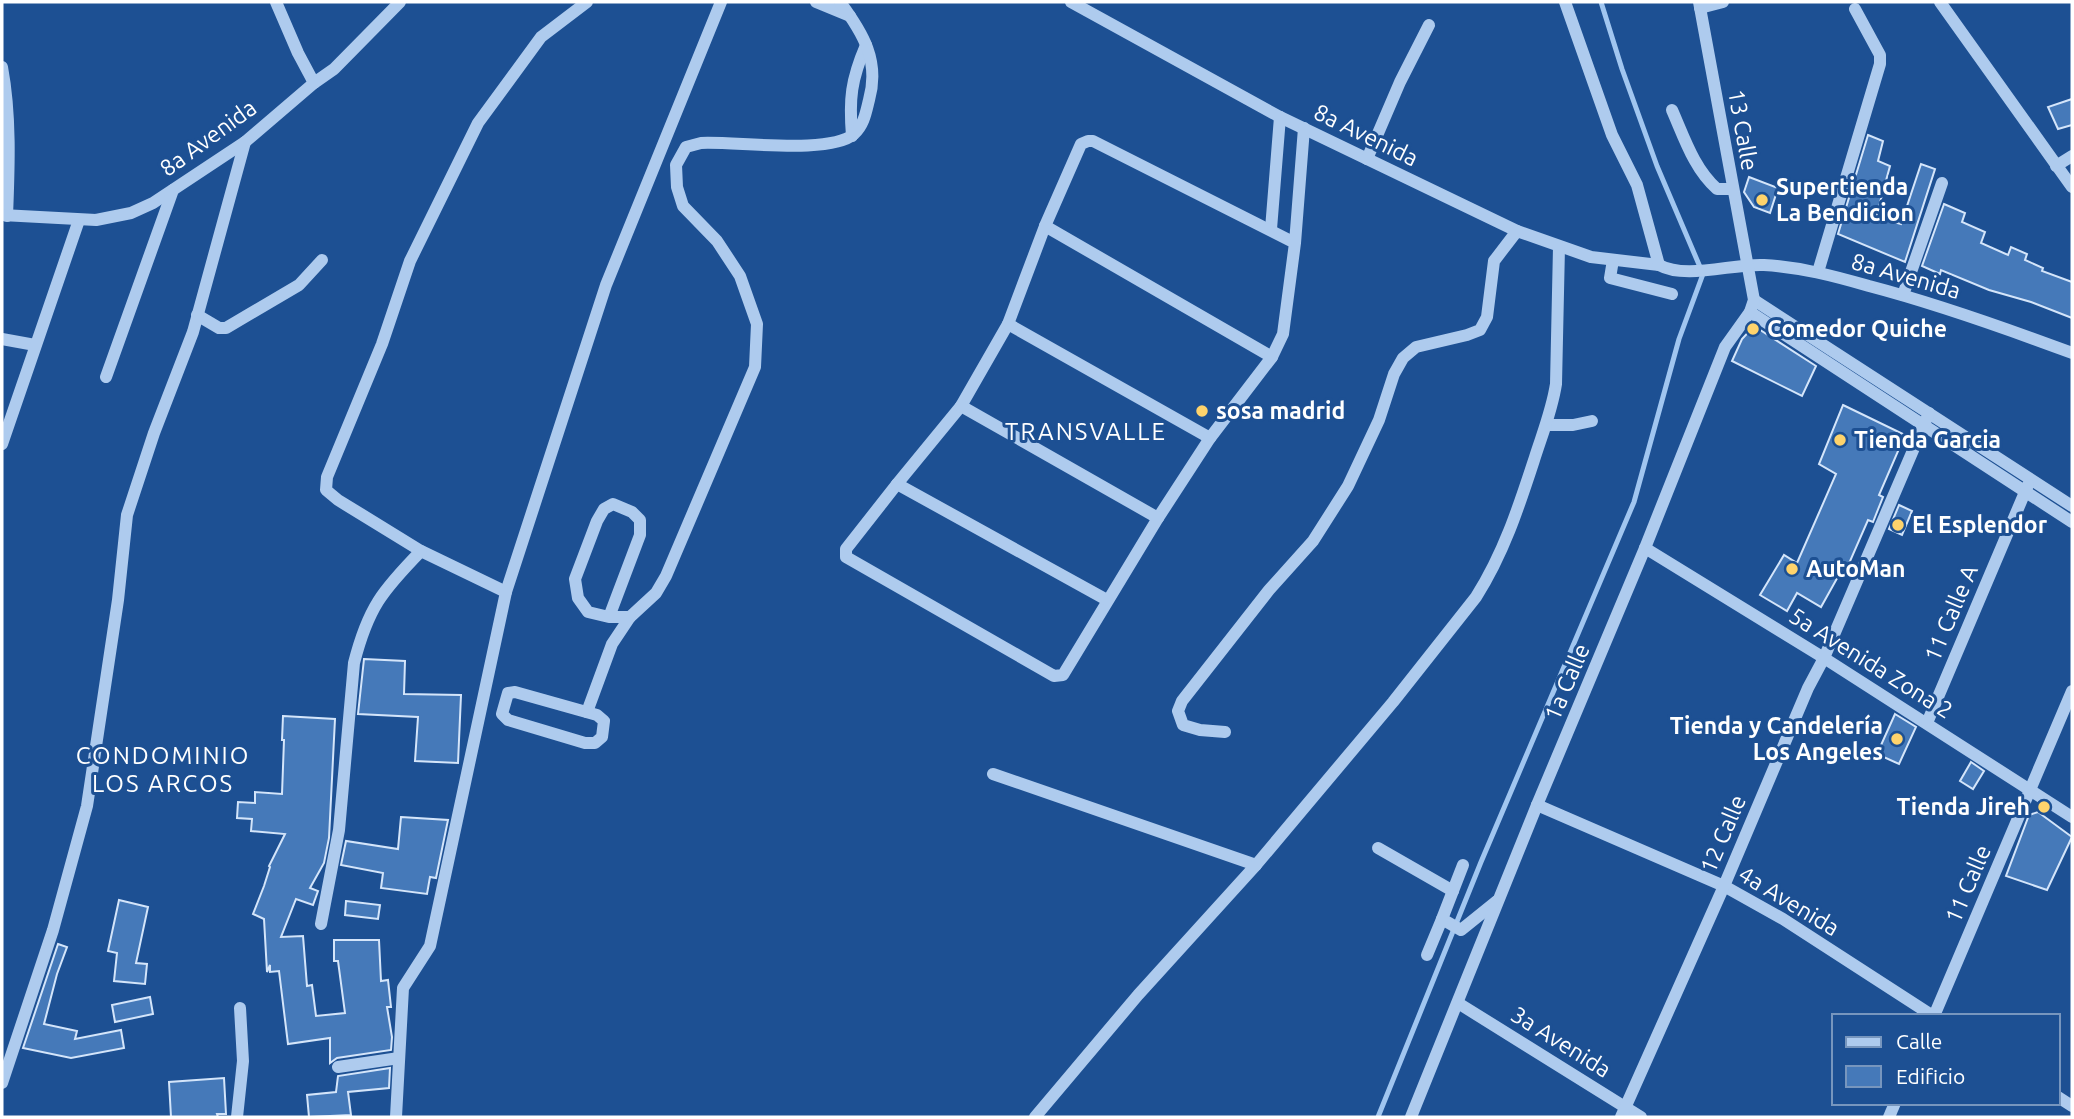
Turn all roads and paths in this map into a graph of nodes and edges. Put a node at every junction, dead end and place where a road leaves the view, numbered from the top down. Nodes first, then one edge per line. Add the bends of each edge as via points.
1 (275, 2) edge
2 (398, 2) edge
3 (587, 2) edge
4 (721, 2) edge
5 (816, 2) edge
6 (839, 2) edge
7 (1071, 2) edge
8 (1565, 2) edge
9 (1723, 2) edge
10 (1940, 2) edge
11 (1699, 5) edge
12 (1855, 9) dead end
13 (851, 17) junction
14 (1429, 25) dead end
15 (866, 45) junction
16 (2, 67) edge
17 (314, 83) junction
18 (1672, 110) dead end
19 (1280, 117) junction
20 (1304, 128) junction
21 (852, 136) junction
22 (245, 142) junction
23 (2072, 156) edge
24 (1367, 159) junction
25 (2056, 166) junction
26 (1942, 183) dead end
27 (2072, 187) edge
28 (174, 189) junction
29 (1732, 189) junction
30 (4, 215) edge
31 (79, 220) junction
32 (1045, 226) junction
33 (1271, 229) junction
34 (1517, 231) junction
35 (1295, 243) junction
36 (1559, 247) junction
37 (322, 260) dead end
38 (1613, 260) junction
39 (1747, 265) junction
40 (1666, 266) junction
41 (1818, 272) junction
42 (1672, 294) dead end
43 (1903, 295) junction
44 (1752, 306) junction
45 (197, 315) junction
46 (1008, 324) junction
47 (2, 338) edge
48 (35, 345) junction
49 (2072, 353) edge
50 (1272, 357) junction
51 (106, 377) dead end
52 (961, 407) junction
53 (1926, 418) junction
54 (1592, 421) dead end
55 (1547, 425) junction
56 (1210, 438) junction
57 (2, 444) edge
58 (897, 484) junction
59 (2028, 486) junction
60 (2072, 506) edge
61 (1158, 518) junction
62 (2072, 522) edge
63 (1645, 548) junction
64 (421, 551) junction
65 (506, 592) junction
66 (1107, 600) junction
67 (609, 617) junction
68 (630, 617) junction
69 (1824, 658) junction
70 (2072, 691) edge
71 (587, 712) junction
72 (1927, 723) junction
73 (1225, 732) dead end
74 (993, 774) dead end
75 (2030, 790) junction
76 (1536, 805) junction
77 (2072, 817) edge
78 (1378, 848) dead end
79 (1256, 865) junction
80 (1463, 865) dead end
81 (1724, 886) junction
82 (1453, 891) junction
83 (1500, 898) junction
84 (1445, 921) junction
85 (321, 924) dead end
86 (1427, 955) dead end
87 (1458, 1003) junction
88 (240, 1008) dead end
89 (1930, 1014) edge
90 (1934, 1014) edge
91 (400, 1059) junction
92 (338, 1067) dead end
93 (2, 1083) edge
94 (1624, 1112) edge
95 (237, 1117) edge
96 (396, 1117) edge
97 (1035, 1117) edge
98 (1411, 1117) edge
99 (1641, 1117) edge

1 - 17 street
2 - 17 street, 8a Avenida via 334,69
3 - 64 street via 541,37 478,123 410,261 382,344 327,477 326,490 338,500
4 - 65 street via 606,285
5 - 13 street
6 - 13 street
7 - 19 street, 8a Avenida
8 - 40 street via 1612,135 1637,184
9 - 11 street
10 - 25 street
11 - 29 street, 13 Calle
12 - 41 street via 1880,55 1880,64
13 - 15 street
14 - 24 street
15 - 21 street via 853,83
15 - 21 street via 874,65 873,86 863,124
16 - 30 street via 9,168
17 - 22 street, 8a Avenida
18 - 29 street via 1707,180 1717,189
19 - 20 street, 8a Avenida
19 - 33 street
20 - 24 street, 8a Avenida
20 - 35 street
21 - 68 street via 830,144 701,143 686,147 676,164 683,206 717,240 740,276 757,324 755,367 666,576 656,593
22 - 28 street, 8a Avenida
22 - 45 street
23 - 25 street
24 - 34 street, 8a Avenida
25 - 27 street
26 - 43 street
28 - 31 street, 8a Avenida via 131,213
28 - 51 street
29 - 39 street, 13 Calle
30 - 31 street, 8a Avenida
31 - 48 street
32 - 33 street via 1082,144 1088,141
32 - 46 street
32 - 50 street
33 - 35 street
34 - 36 street, 8a Avenida
34 - 73 street via 1494,261 1487,317 1480,330 1416,347 1403,359 1348,486 1313,541 1182,701 1178,711 1183,725
35 - 50 street via 1283,334
36 - 38 street, 8a Avenida
36 - 55 street via 1556,384
37 - 45 street via 299,285 226,328
38 - 40 street, 8a Avenida
38 - 42 street via 1609,278
39 - 40 street, 8a Avenida
39 - 41 street, 8a Avenida
39 - 44 street
41 - 43 street, 8a Avenida
43 - 49 street, 8a Avenida
44 - 53 street
44 - 63 street, 1a Calle via 1725,346
45 - 93 street via 127,515 87,806 53,930
46 - 52 street
46 - 56 street
47 - 48 street
48 - 57 street
50 - 56 street
52 - 58 street
52 - 61 street
53 - 59 street
53 - 69 street, 12 Calle
54 - 55 street
55 - 79 street via 1504,548 1476,597
56 - 61 street
58 - 66 street
58 - 66 street via 846,549 846,557 1054,676 1063,675
59 - 60 street
59 - 62 street
59 - 72 street, 11 Calle A
61 - 66 street
63 - 69 street, 5a Avenida Zona 2
63 - 76 street, 1a Calle
64 - 65 street
64 - 85 street via 376,601 361,636 354,663 339,830
65 - 91 street via 430,946 404,983
67 - 67 street via 588,612 578,598 575,579 597,521 613,504 640,520 640,535
67 - 68 street
68 - 71 street via 612,644
69 - 72 street, 5a Avenida Zona 2
69 - 81 street, 12 Calle
70 - 75 street, 11 Calle
71 - 71 street via 516,692 509,693 502,714 508,720 595,743 602,737 604,721
72 - 75 street, 5a Avenida Zona 2
74 - 79 street
75 - 77 street, 5a Avenida Zona 2
75 - 90 street, 11 Calle
76 - 81 street, 4a Avenida
76 - 83 street, 1a Calle
78 - 82 street
79 - 97 street
80 - 82 street
81 - 89 street, 4a Avenida
81 - 94 street, 12 Calle
82 - 84 street
83 - 84 street via 1461,929
83 - 87 street, 1a Calle
84 - 86 street
87 - 94 street, 3a Avenida
87 - 98 street, 1a Calle
88 - 95 street via 243,1061
91 - 92 street
91 - 96 street
94 - 99 street, 3a Avenida

